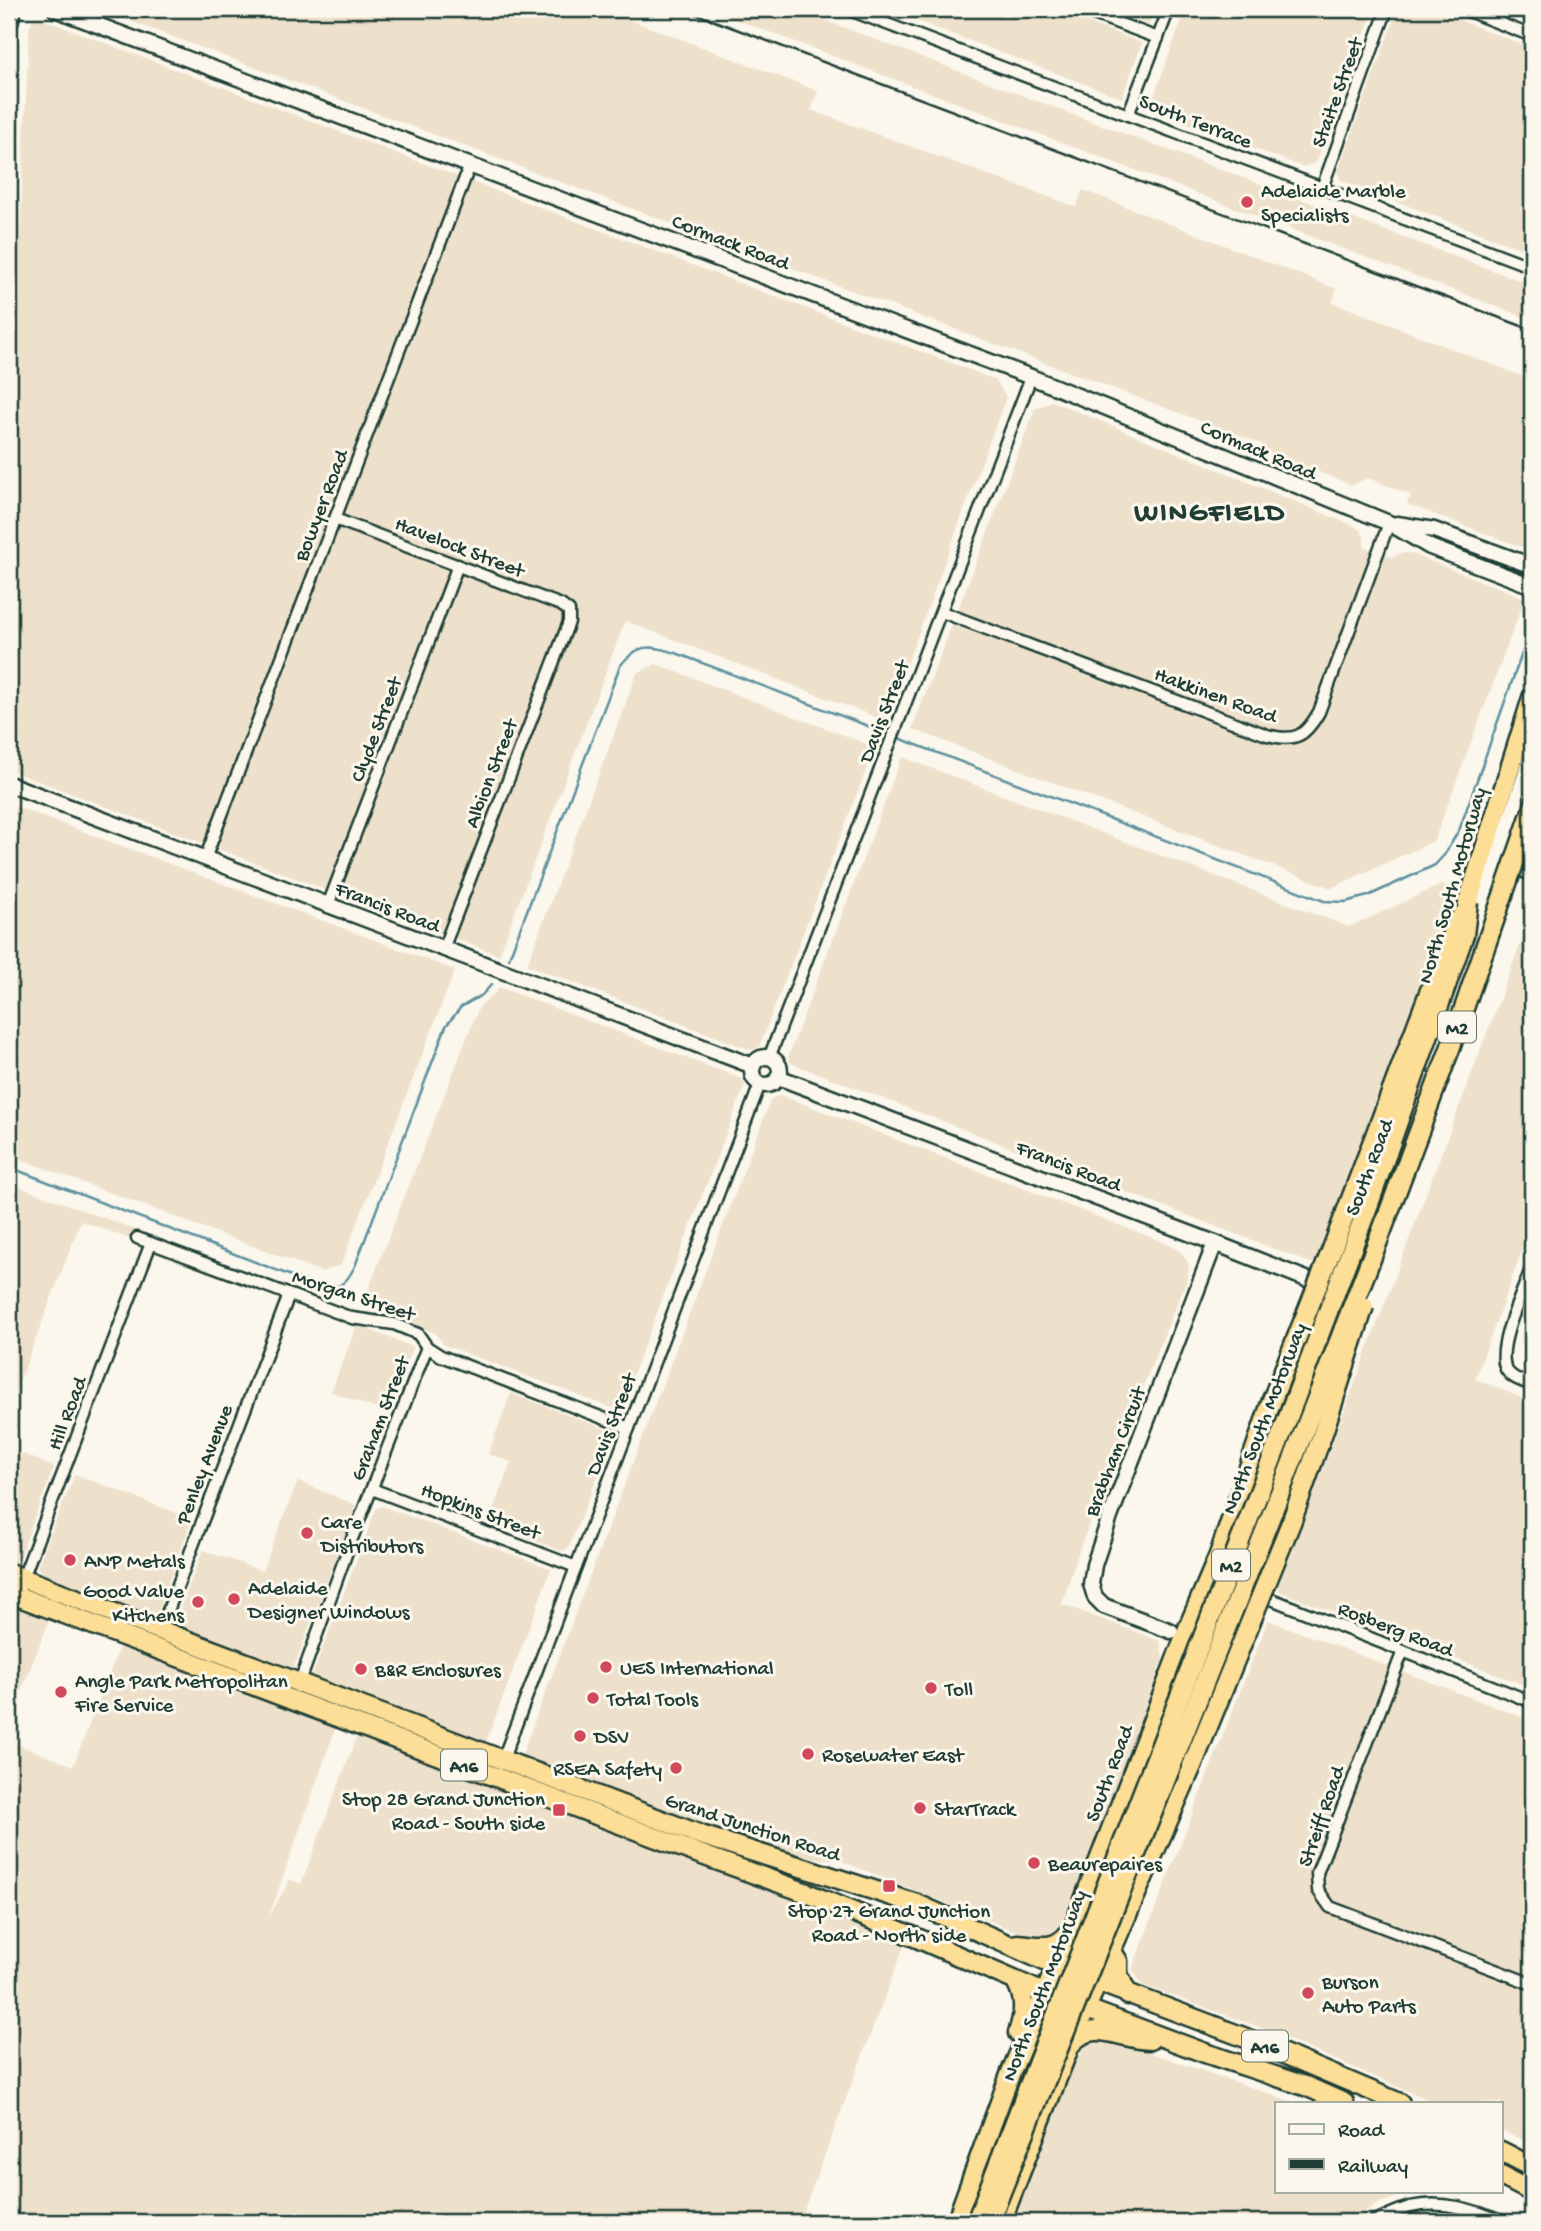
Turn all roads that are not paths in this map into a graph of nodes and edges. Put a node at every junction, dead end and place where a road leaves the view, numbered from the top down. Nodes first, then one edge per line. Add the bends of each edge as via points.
1 (16, 9) edge
2 (55, 9) edge
3 (846, 9) edge
4 (1080, 9) edge
5 (1169, 9) edge
6 (1387, 9) edge
7 (1463, 9) edge
8 (866, 12) edge
9 (9, 33) edge
10 (1532, 36) edge
11 (1157, 38) junction
12 (1128, 115) junction
13 (470, 165) junction
14 (1321, 188) junction
15 (1532, 267) edge
16 (1031, 377) junction
17 (335, 519) junction
18 (1389, 523) junction
19 (1529, 564) edge
20 (458, 565) junction
21 (1532, 586) edge
22 (569, 611) joint
23 (942, 612) junction
24 (1532, 698) edge
25 (1532, 754) edge
26 (9, 784) edge
27 (1532, 811) edge
28 (205, 859) junction
29 (1496, 862) junction
30 (1532, 876) edge
31 (1468, 902) junction
32 (328, 905) junction
33 (443, 949) junction
34 (769, 1058) junction
35 (753, 1066) junction
36 (778, 1077) junction
37 (760, 1084) junction
38 (137, 1238) dead end
39 (1378, 1241) junction
40 (151, 1243) junction
41 (1215, 1243) junction
42 (1532, 1266) edge
43 (289, 1294) junction
44 (1344, 1294) junction
45 (427, 1347) junction
46 (1532, 1385) edge
47 (629, 1428) junction
48 (372, 1489) junction
49 (576, 1567) junction
50 (16, 1576) edge
51 (1246, 1589) joint
52 (12, 1594) edge
53 (1190, 1623) junction
54 (160, 1630) junction
55 (1171, 1630) junction
56 (154, 1648) junction
57 (1403, 1651) junction
58 (1179, 1653) junction
59 (299, 1683) junction
60 (293, 1700) junction
61 (1532, 1702) edge
62 (503, 1760) junction
63 (496, 1777) junction
64 (1075, 1923) junction
65 (1006, 1944) junction
66 (1111, 1951) junction
67 (1056, 1966) junction
68 (1017, 1983) junction
69 (1097, 1983) junction
70 (1532, 1984) edge
71 (1044, 1993) junction
72 (1128, 1995) junction
73 (1087, 2009) junction
74 (1027, 2033) junction
75 (1171, 2041) junction
76 (1070, 2045) junction
77 (1011, 2072) junction
78 (1343, 2102) edge
79 (1398, 2102) edge
80 (1502, 2152) edge
81 (1532, 2167) edge
82 (1502, 2177) edge
83 (1532, 2192) edge
84 (956, 2222) edge
85 (976, 2222) edge
86 (989, 2222) edge
87 (1001, 2222) edge
88 (1373, 2222) edge
89 (1503, 2222) edge

1 - 9 street
2 - 13 street, Cormack Road
3 - 8 street, South Terrace
4 - 11 street
5 - 11 street
6 - 14 street, Staite Street
7 - 10 street
8 - 12 street, South Terrace
11 - 12 street
12 - 14 street, South Terrace
13 - 16 street, Cormack Road
13 - 17 street, Bowyer Road
14 - 15 street, South Terrace
16 - 18 street, Cormack Road
16 - 23 street, Davis Street
17 - 20 street, Havelock Street
17 - 28 street, Bowyer Road
18 - 19 street, Cormack Road via 1434,530
18 - 21 street, Cormack Road via 1430,547
18 - 23 street, Hakkinen Road via 1319,712 1304,733 1294,738 1267,735
20 - 22 street, Havelock Street
20 - 32 street, Clyde Street
22 - 33 street, Albion Street via 569,622
23 - 34 street, Davis Street
24 - 31 highway, North South Motorway / M2
25 - 29 street, South Road
26 - 28 street, Francis Road
27 - 39 highway, North South Motorway / M2, bridge
28 - 32 street, Francis Road
29 - 30 street
29 - 44 street, South Road via 1426,1076
31 - 53 highway, South Road, bridge via 1448,940
31 - 85 highway, North South Motorway / M2, bridge via 1464,935 1370,1201
32 - 33 street, Francis Road
33 - 35 street, Francis Road
34 - 35 street via 759,1059
34 - 36 street via 779,1067
35 - 37 street via 752,1074
36 - 37 street via 769,1085
36 - 41 street, Francis Road
37 - 47 street, Davis Street
38 - 40 street, Morgan Street
39 - 66 highway, bridge via 1363,1312 1292,1520
39 - 86 highway, North South Motorway / M2, bridge
40 - 43 street, Morgan Street
40 - 50 street, Hill Road
41 - 44 street, Francis Road
41 - 55 street, Brabham Circuit via 1110,1517 1091,1584 1104,1606
42 - 46 street via 1504,1352 1511,1376
43 - 45 street, Morgan Street via 352,1318 394,1324 418,1334
43 - 54 street, Penley Avenue
44 - 51 street, South Road via 1240,1562 1239,1575
45 - 47 street, Morgan Street
45 - 48 street, Graham Street
47 - 49 street, Davis Street
48 - 49 street, Hopkins Street
48 - 59 street, Graham Street
49 - 62 street, Davis Street
50 - 52 street, Hill Road
50 - 54 highway, Grand Junction Road / A16
51 - 57 street, Rosberg Road
52 - 56 highway, Grand Junction Road / A16
53 - 55 street
53 - 58 highway, South Road
54 - 56 street, Penley Avenue
54 - 59 highway, Grand Junction Road / A16
55 - 58 street
56 - 60 highway, Grand Junction Road / A16
57 - 61 street, Rosberg Road
57 - 70 street, Streiff Road via 1317,1873 1318,1890 1330,1907 1339,1911
58 - 64 highway, South Road
59 - 60 street, Graham Street
59 - 62 highway, Grand Junction Road / A16
60 - 63 highway, Grand Junction Road / A16
62 - 63 street, Davis Street
62 - 65 highway, Grand Junction Road / A16 via 701,1835 917,1904
63 - 68 highway, Grand Junction Road / A16 via 818,1897
64 - 65 highway via 1052,1947
64 - 67 highway, South Road
65 - 67 highway, Grand Junction Road / A16
66 - 69 highway
66 - 72 highway
67 - 69 highway, Grand Junction Road / A16
67 - 71 highway, South Road
68 - 71 highway, Grand Junction Road / A16
68 - 77 highway via 1023,2011
69 - 72 highway, Grand Junction Road / A16
69 - 73 highway
71 - 73 highway, Grand Junction Road / A16
71 - 74 highway, South Road
72 - 79 highway, Grand Junction Road / A16 via 1246,2038
73 - 75 highway, Grand Junction Road / A16
73 - 76 highway
74 - 76 highway via 1049,2024 1060,2028
74 - 77 highway, South Road
75 - 76 highway via 1089,2031
75 - 78 highway, Grand Junction Road / A16
76 - 87 highway
77 - 84 highway, South Road
80 - 81 highway
82 - 83 highway
88 - 89 street via 1409,2207 1439,2204 1468,2208

